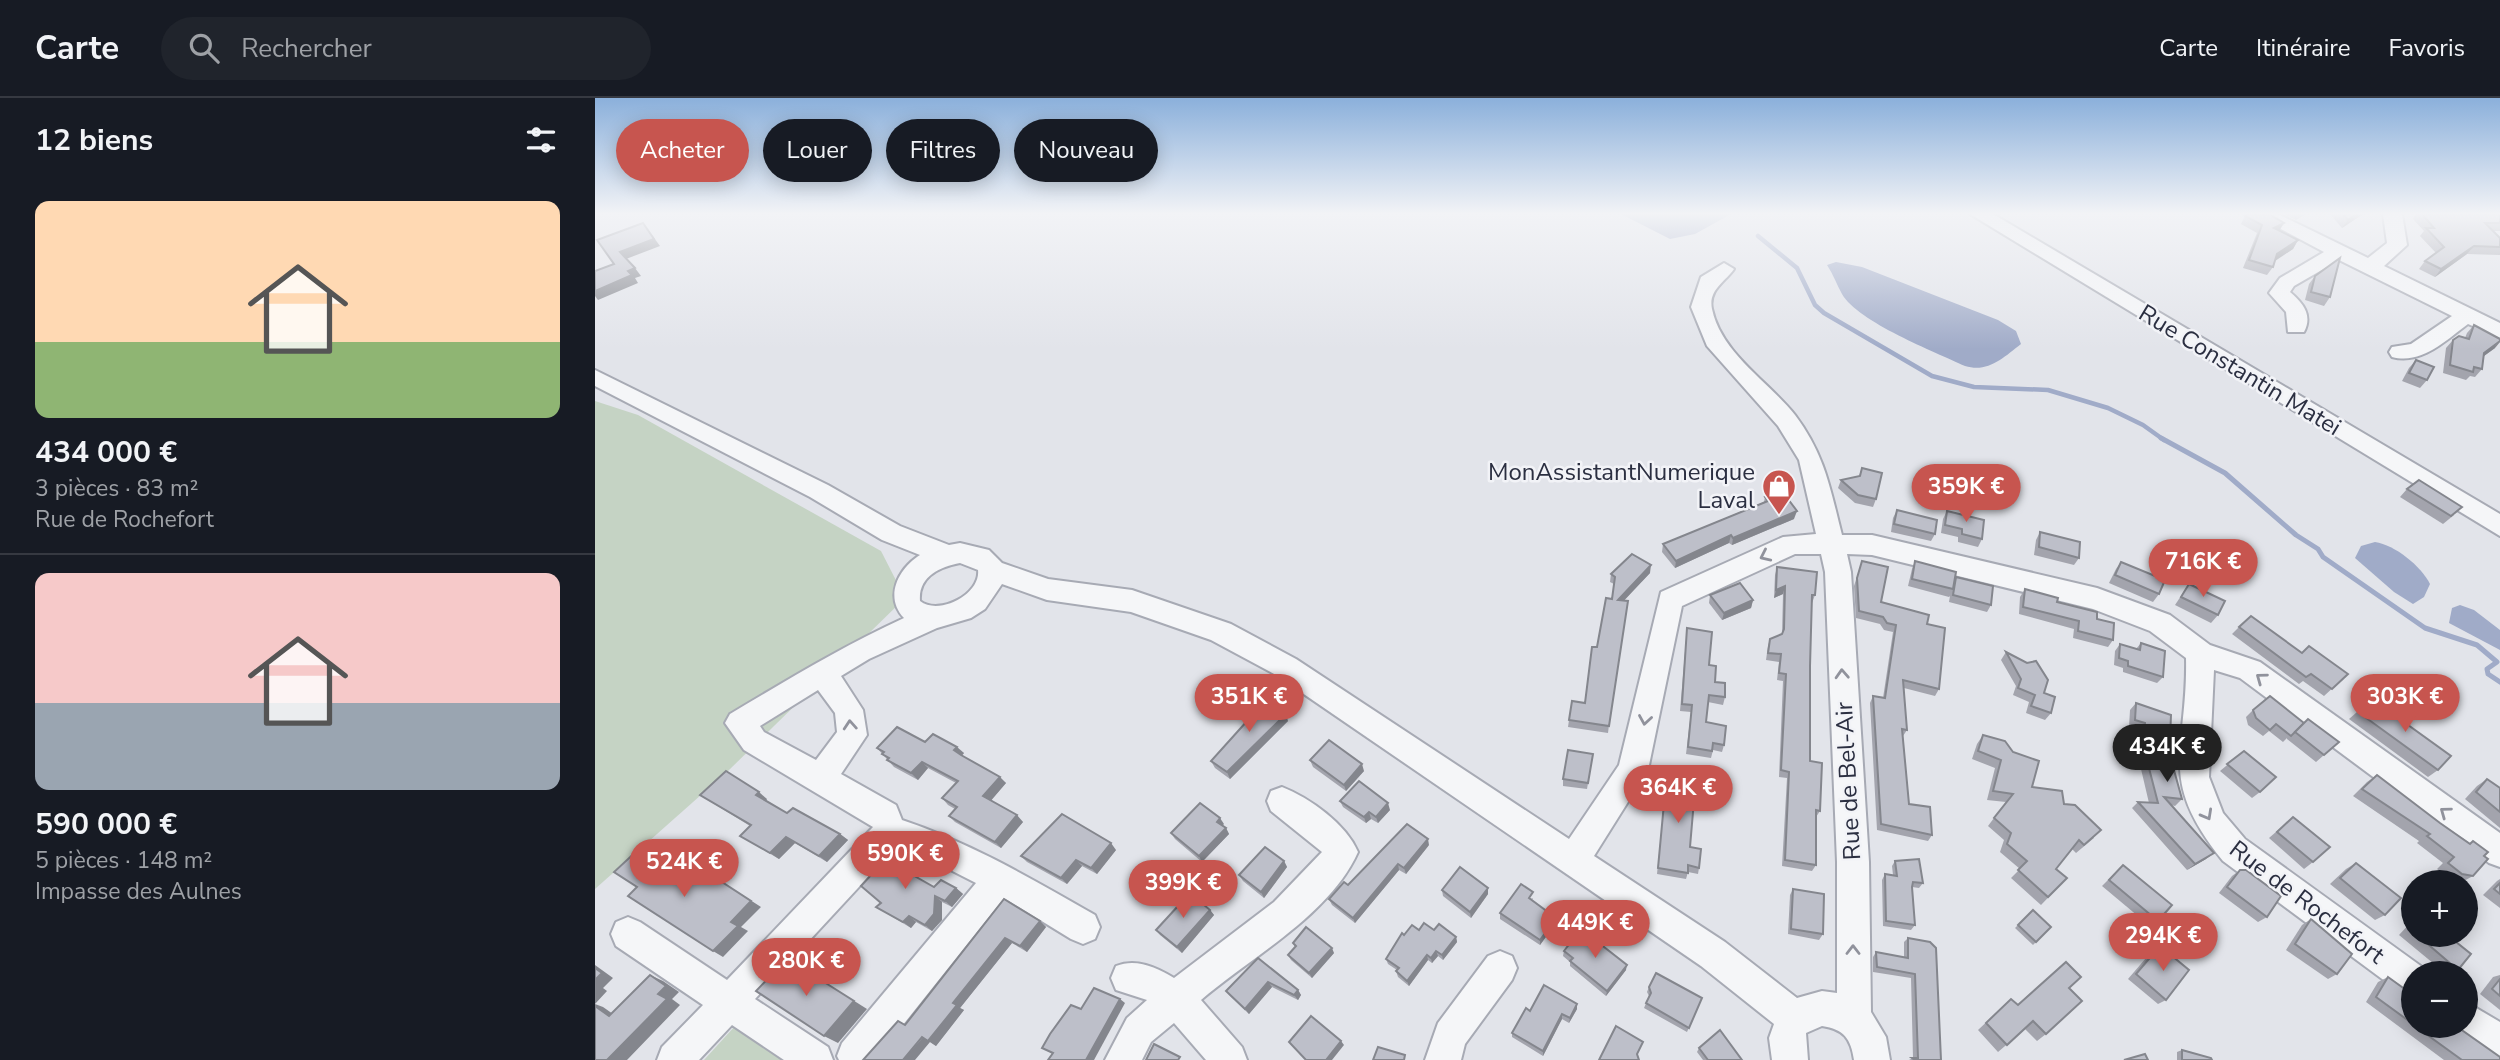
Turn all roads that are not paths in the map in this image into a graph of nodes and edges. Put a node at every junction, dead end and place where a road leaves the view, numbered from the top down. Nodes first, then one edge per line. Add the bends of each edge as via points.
1 (2054, 259) edge
2 (2326, 259) edge
3 (2353, 259) edge
4 (2380, 259) edge
5 (2370, 267) junction
6 (1724, 269) dead end
7 (2467, 315) junction
8 (2295, 327) dead end
9 (2500, 331) edge
10 (2400, 352) dead end
11 (595, 377) edge
12 (2500, 526) edge
13 (891, 533) junction
14 (1831, 544) junction
15 (947, 555) junction
16 (992, 570) junction
17 (1047, 589) junction
18 (907, 590) junction
19 (977, 601) junction
20 (934, 617) junction
21 (859, 650) junction
22 (2200, 653) junction
23 (822, 673) junction
24 (822, 776) junction
25 (1282, 801) dead end
26 (890, 831) junction
27 (2500, 852) edge
28 (1574, 859) junction
29 (1000, 878) junction
30 (1083, 927) dead end
31 (628, 934) dead end
32 (1500, 968) dead end
33 (2401, 972) edge
34 (1128, 978) dead end
35 (1175, 1000) junction
36 (728, 1003) junction
37 (1854, 1018) junction
38 (1795, 1019) junction
39 (2478, 1028) edge
40 (2500, 1044) edge
41 (855, 1056) dead end
42 (675, 1060) edge
43 (815, 1060) edge
44 (1123, 1060) edge
45 (1229, 1060) edge
46 (1443, 1060) edge
47 (1790, 1060) edge
48 (1872, 1060) edge

1 - 12 street, Rue Constantin Matei
2 - 8 street via 2287,282 2279,293 2297,311
3 - 5 street
4 - 5 street
5 - 7 street
6 - 14 street via 1709,281 1701,307 1706,320 1715,341 1786,419 1811,459
7 - 9 street
7 - 10 street via 2417,350
11 - 13 street via 819,491
13 - 15 street
13 - 18 street via 905,559
14 - 22 street via 1873,545 2097,599 2160,623
14 -> 28 street via 1792,544 1670,600 1633,770
37 -> 14 street, Rue de Bel-Air via 1853,862 1838,572
15 - 16 street via 981,556
15 - 18 street via 925,565
16 - 17 street
16 - 19 street via 989,586
17 - 19 street
17 - 28 street via 1132,601 1221,632 1286,667
18 - 20 street via 917,614
18 - 21 street
19 - 20 street
20 - 21 street
21 - 23 street
27 -> 22 street via 2250,670
22 -> 33 street, Rue de Rochefort via 2202,676 2190,767 2197,798 2216,831 2234,850
24 -> 23 street via 852,735 849,710
23 - 24 street via 740,723 754,741
24 - 26 street via 885,814
25 - 35 street via 1331,838 1342,852 1286,914
26 - 29 street via 932,845
26 - 36 street
28 - 38 street via 1713,954
29 - 30 street
29 - 41 street
31 - 36 street
32 - 46 street via 1450,1035
34 - 35 street via 1143,979
35 - 44 street via 1139,1030
35 - 45 street
36 - 42 street
36 - 43 street
37 - 38 street via 1823,1006
37 - 48 street via 1870,1042
38 - 47 street via 1787,1041
39 - 40 street

